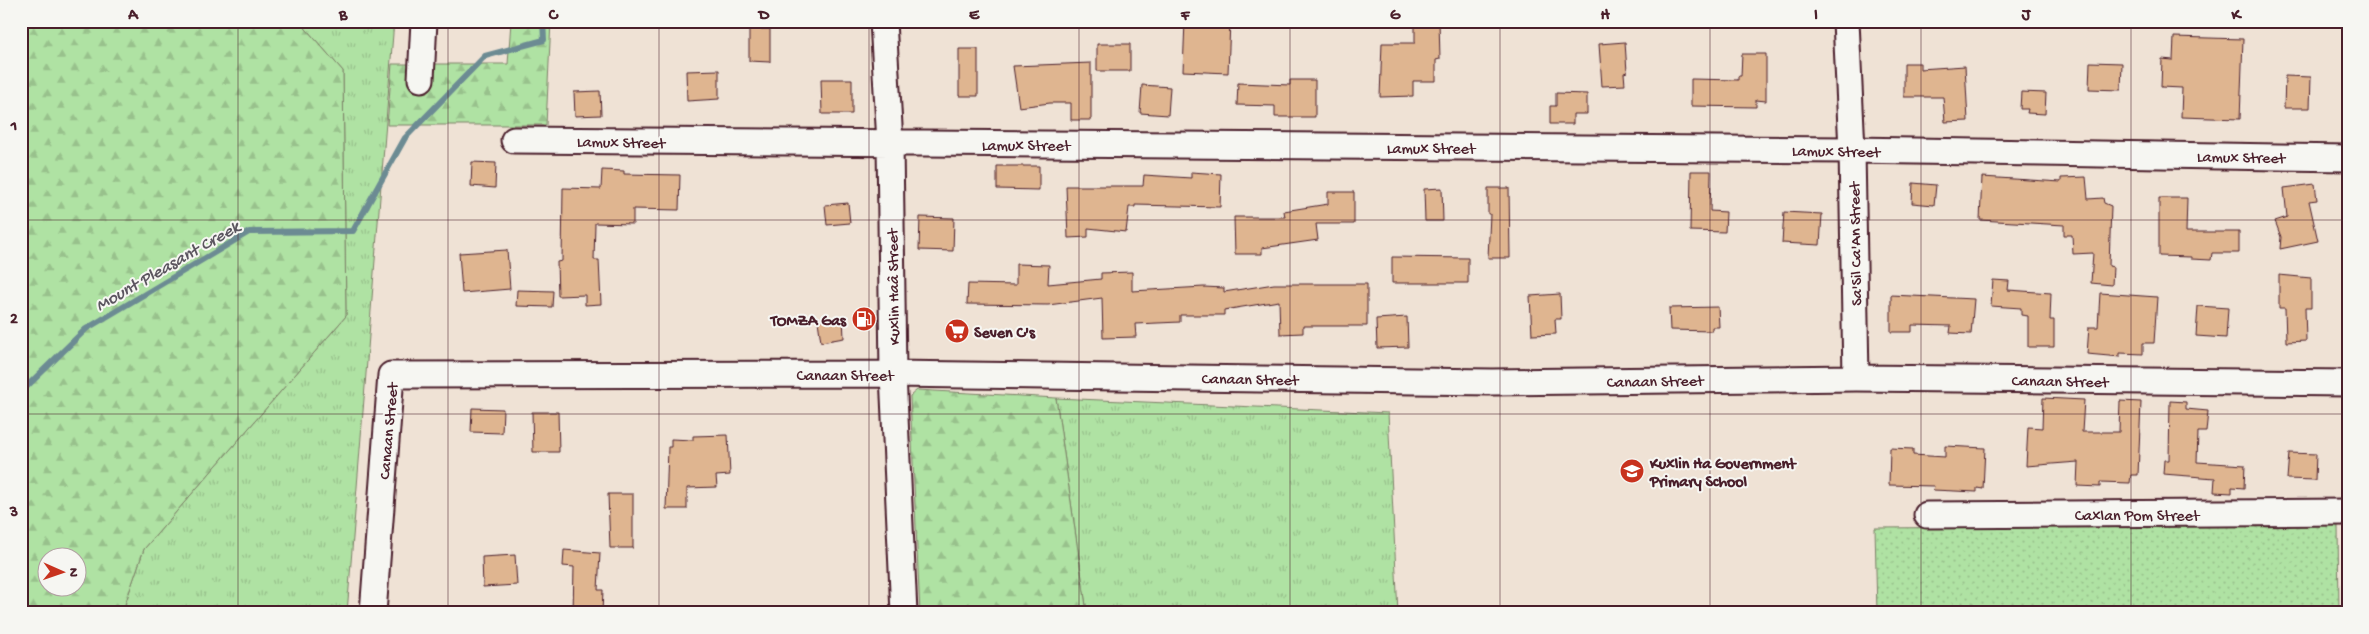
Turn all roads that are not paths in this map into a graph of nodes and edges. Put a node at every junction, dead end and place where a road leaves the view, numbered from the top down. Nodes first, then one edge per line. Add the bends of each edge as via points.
1 (424, 21) edge
2 (883, 21) edge
3 (1846, 21) edge
4 (421, 79) dead end
5 (514, 140) dead end
6 (890, 143) junction
7 (1852, 150) junction
8 (2348, 158) edge
9 (893, 374) junction
10 (1856, 378) junction
11 (2348, 382) edge
12 (2348, 512) edge
13 (1927, 515) dead end
14 (373, 613) edge
15 (904, 613) edge

1 - 4 street
2 - 6 street, Kuxlin Haâ Street
3 - 7 street, Sa'Sil Ca'An Street
5 - 6 street, Lamux Street
6 - 7 street, Lamux Street
6 - 9 street, Kuxlin Haâ Street
7 - 8 street, Lamux Street
7 - 10 street, Sa'Sil Ca'An Street
9 - 10 street, Canaan Street via 1492,382
9 - 14 street, Canaan Street via 391,376
9 - 15 street, Kuxlin Haâ Street
10 - 11 street, Canaan Street
12 - 13 street, Caxlan Pom Street

